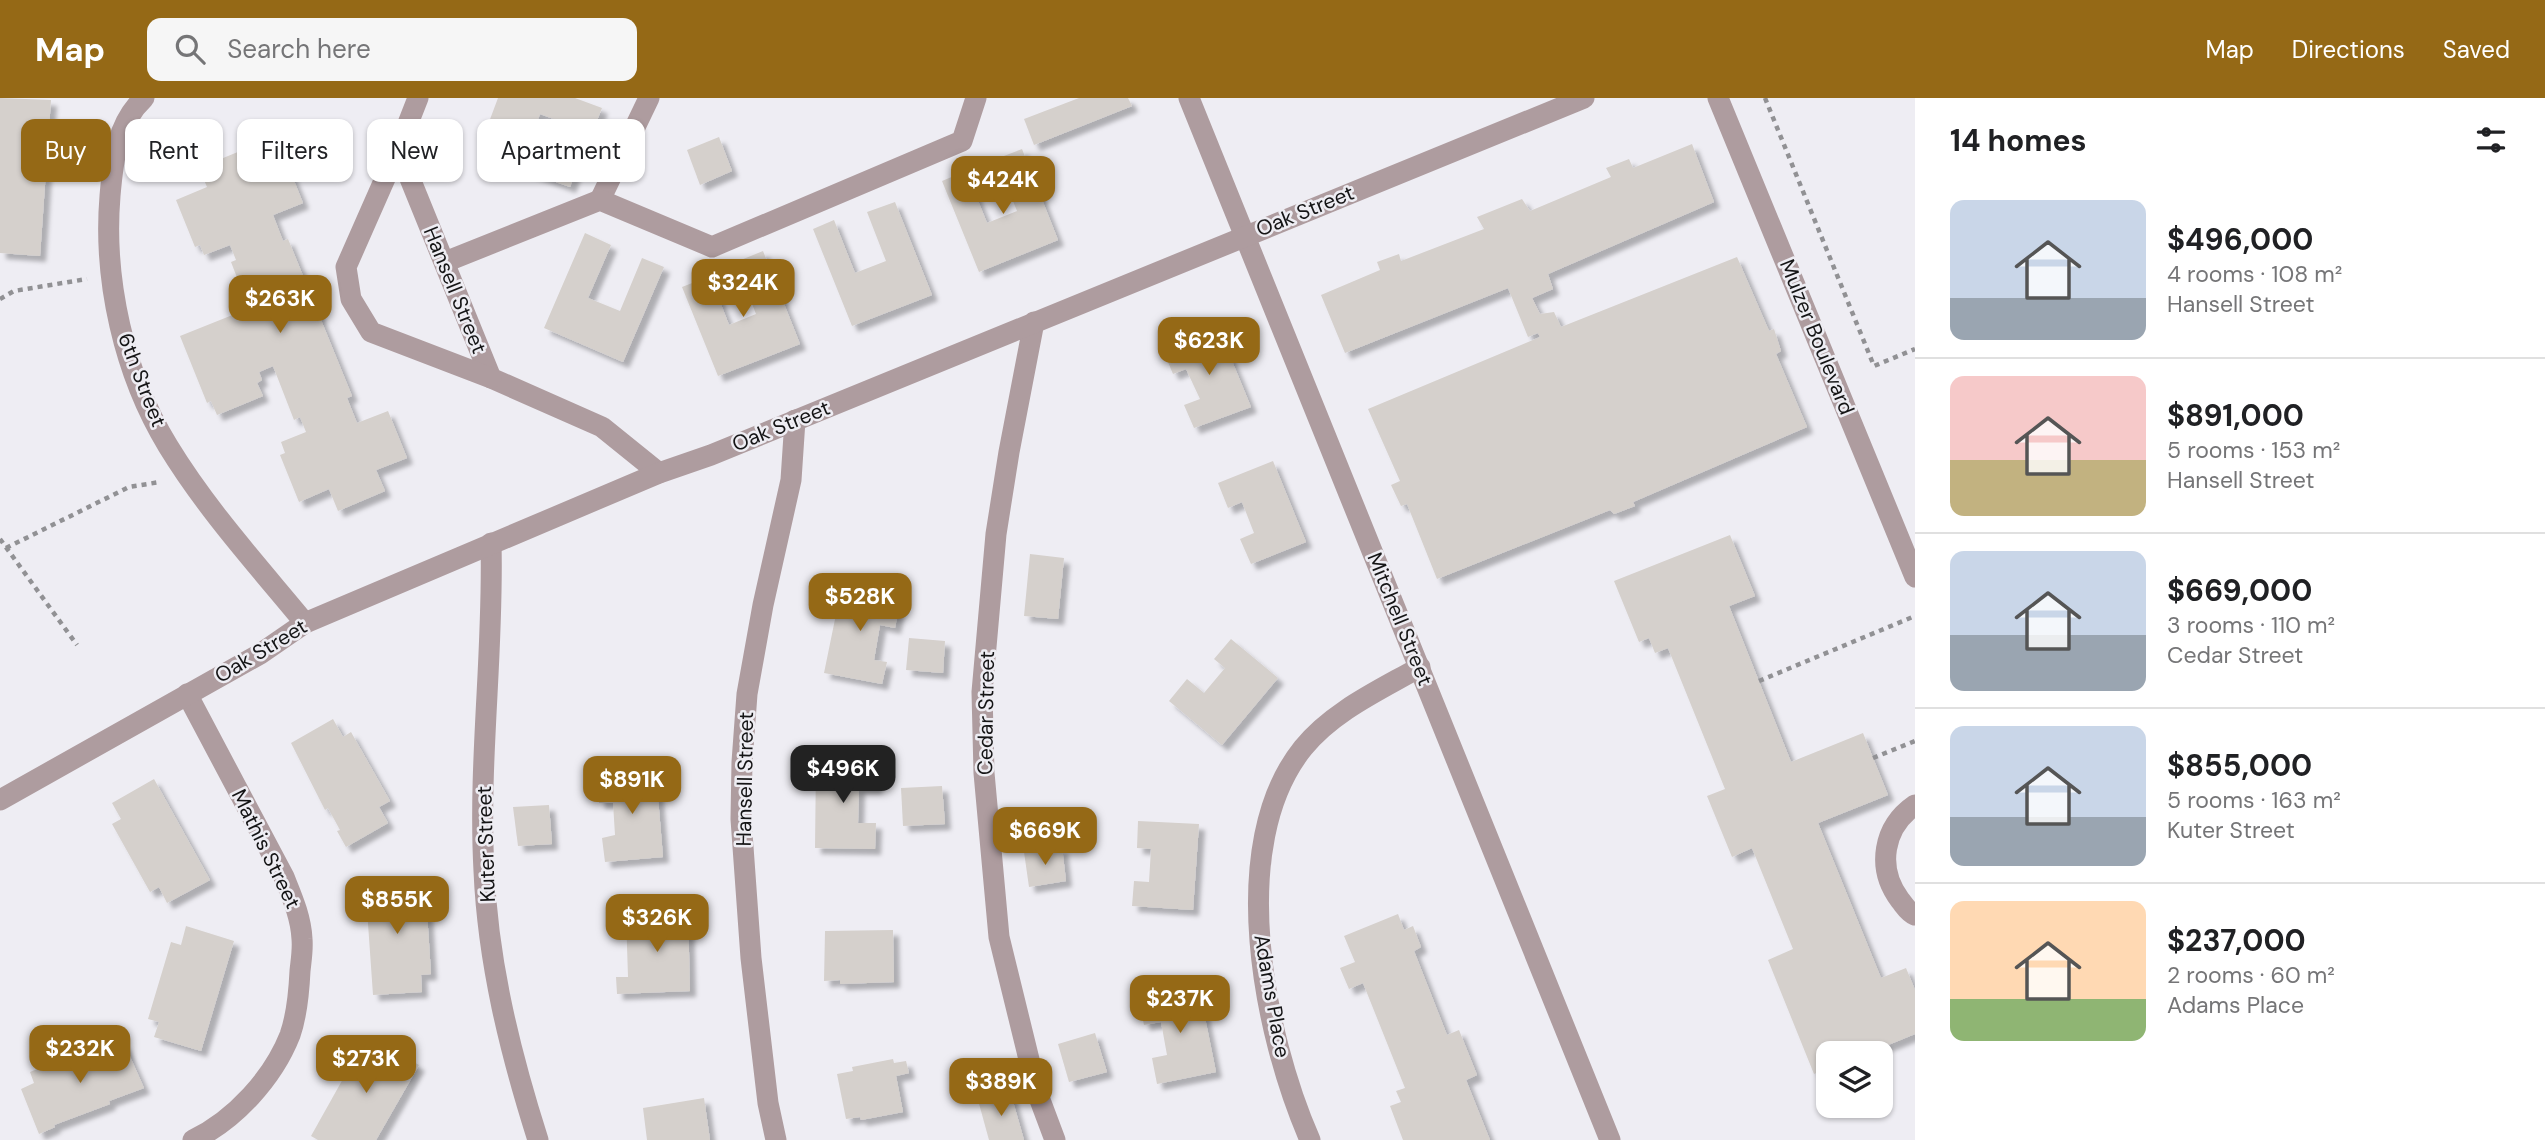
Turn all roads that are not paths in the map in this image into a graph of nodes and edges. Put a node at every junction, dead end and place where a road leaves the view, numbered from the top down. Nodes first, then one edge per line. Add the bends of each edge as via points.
1 (144, 98) edge
2 (418, 98) edge
3 (649, 98) edge
4 (976, 98) edge
5 (1189, 98) edge
6 (1584, 98) edge
7 (1718, 98) edge
8 (410, 119) edge
9 (383, 182) edge
10 (412, 182) edge
11 (600, 200) junction
12 (1245, 236) junction
13 (445, 262) junction
14 (1034, 322) junction
15 (491, 378) junction
16 (795, 420) junction
17 (659, 473) junction
18 (491, 542) junction
19 (1915, 577) edge
20 (305, 623) junction
21 (1420, 667) junction
22 (187, 694) junction
23 (0, 800) edge
24 (1915, 805) edge
25 (1915, 915) edge
26 (193, 1140) edge
27 (538, 1140) edge
28 (776, 1140) edge
29 (1055, 1140) edge
30 (1310, 1140) edge
31 (1610, 1140) edge

1 - 20 street, 6th Street via 123,127 113,164 109,213 112,274 125,346 144,400 167,445
2 - 8 street
3 - 11 street
4 - 11 street via 962,141 712,247
5 - 12 street, Mitchell Street
6 - 12 street, Oak Street
7 - 19 street, Mulzer Boulevard
9 - 15 street via 346,267 351,299 372,332
10 - 13 street, Hansell Street
11 - 13 street
12 - 14 street, Oak Street
12 - 21 street, Mitchell Street
13 - 15 street, Hansell Street
14 - 16 street, Oak Street
14 - 29 street, Cedar Street via 996,534 982,692 984,773 999,937 1037,1092
15 - 17 street, Hansell Street via 602,427
16 - 17 street, Oak Street
16 - 28 street, Hansell Street via 791,480 763,605 741,762 751,958
17 - 18 street, Oak Street
18 - 20 street, Oak Street
18 - 27 street, Kuter Street via 483,748 484,871 495,979
20 - 22 street, Oak Street
21 - 30 street, Adams Place via 1318,731 1290,768 1270,814 1259,884 1261,949 1276,1041
21 - 31 street, Mitchell Street
22 - 23 street, Oak Street
22 - 26 street, Mathis Street via 284,877 302,940 298,998 290,1034 276,1062 231,1115
24 - 25 street via 1902,814 1889,835 1884,862 1894,891

